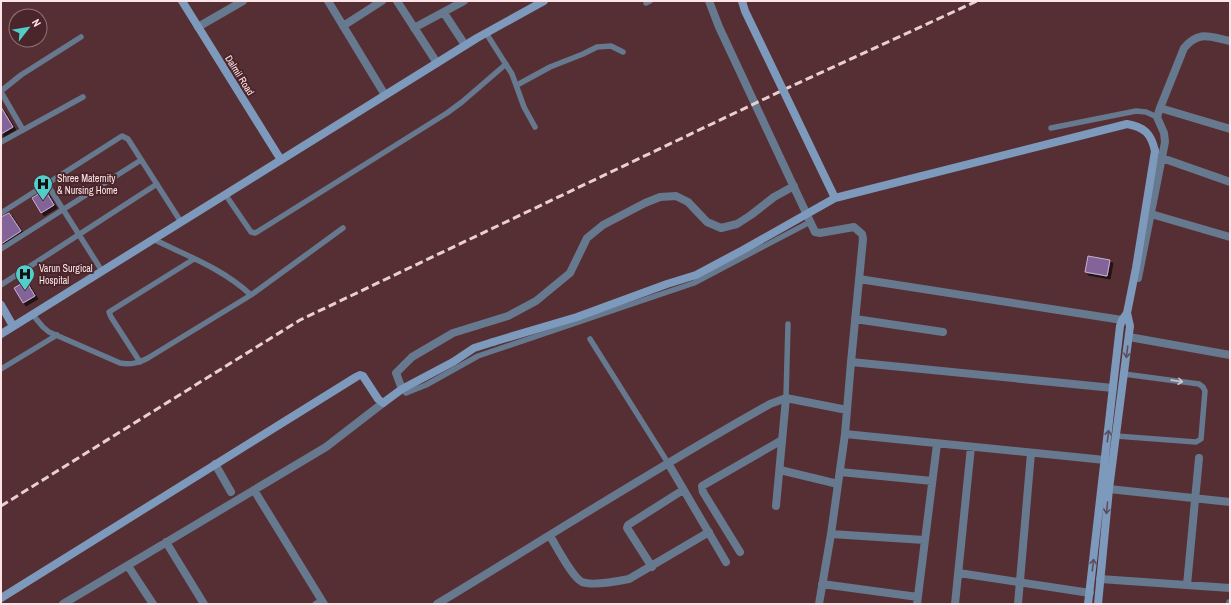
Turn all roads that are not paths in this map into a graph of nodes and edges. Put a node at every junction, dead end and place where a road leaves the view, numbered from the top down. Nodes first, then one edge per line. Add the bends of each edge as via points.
1 (182, 1) edge
2 (242, 1) edge
3 (328, 1) edge
4 (382, 1) edge
5 (397, 1) edge
6 (464, 1) edge
7 (544, 1) edge
8 (709, 1) edge
9 (742, 1) edge
10 (444, 13) junction
11 (343, 26) junction
12 (198, 27) junction
13 (414, 28) junction
14 (486, 33) junction
15 (81, 37) dead end
16 (1230, 41) edge
17 (465, 45) junction
18 (623, 52) dead end
19 (437, 63) junction
20 (506, 64) junction
21 (517, 84) junction
22 (1, 91) edge
23 (385, 95) junction
24 (83, 97) dead end
25 (1160, 108) junction
26 (1157, 117) junction
27 (534, 128) dead end
28 (1051, 128) dead end
29 (1230, 129) edge
30 (24, 130) junction
31 (1, 142) edge
32 (1162, 158) junction
33 (141, 160) junction
34 (281, 160) junction
35 (1230, 182) edge
36 (47, 184) junction
37 (157, 184) junction
38 (794, 186) junction
39 (225, 194) junction
40 (835, 198) junction
41 (62, 210) junction
42 (1, 213) edge
43 (1151, 214) junction
44 (181, 222) junction
45 (810, 222) junction
46 (343, 228) dead end
47 (79, 235) junction
48 (1230, 237) edge
49 (153, 239) junction
50 (1, 249) edge
51 (194, 259) junction
52 (102, 271) junction
53 (859, 279) junction
54 (1, 285) edge
55 (251, 295) junction
56 (1, 305) edge
57 (32, 314) junction
58 (1126, 318) junction
59 (855, 319) junction
60 (788, 324) dead end
61 (13, 326) junction
62 (943, 332) dead end
63 (1, 334) edge
64 (57, 335) junction
65 (1129, 337) junction
66 (590, 339) dead end
67 (1230, 356) edge
68 (140, 362) junction
69 (851, 362) junction
70 (1, 369) edge
71 (1124, 374) junction
72 (1113, 388) junction
73 (402, 389) junction
74 (786, 398) junction
75 (383, 403) junction
76 (847, 410) junction
77 (845, 434) junction
78 (1116, 436) junction
79 (782, 440) junction
80 (937, 444) junction
81 (971, 447) junction
82 (1031, 453) junction
83 (1199, 458) dead end
84 (1105, 460) junction
85 (668, 463) junction
86 (215, 464) junction
87 (780, 470) junction
88 (840, 472) junction
89 (932, 481) junction
90 (838, 484) junction
91 (1109, 489) junction
92 (254, 490) junction
93 (683, 490) junction
94 (231, 492) dead end
95 (1196, 498) junction
96 (1230, 502) edge
97 (776, 506) dead end
98 (709, 532) junction
99 (831, 534) junction
100 (550, 536) junction
101 (924, 540) junction
102 (166, 542) junction
103 (740, 552) dead end
104 (726, 562) dead end
105 (128, 566) junction
106 (652, 567) junction
107 (959, 573) junction
108 (1100, 578) junction
109 (1020, 583) junction
110 (822, 584) junction
111 (1187, 585) junction
112 (1230, 588) edge
113 (1090, 593) junction
114 (1, 598) edge
115 (917, 600) edge
116 (320, 603) edge
117 (63, 604) edge
118 (152, 604) edge
119 (204, 604) edge
120 (437, 604) edge
121 (819, 604) edge
122 (955, 604) edge
123 (1018, 604) edge
124 (1088, 604) edge
125 (1098, 604) edge

1 - 12 street, Dalmil Road
2 - 12 street
3 - 11 street
4 - 11 street
5 - 13 street
6 - 10 street
7 - 14 street
8 - 38 street
9 - 40 street, bridge
10 - 13 street
10 - 17 street
11 - 23 street
12 - 34 street, Dalmil Road
13 - 19 street
14 - 17 street
14 - 20 lane
15 - 22 lane via 21,75
16 - 25 street via 1201,36 1189,42 1184,48
17 - 19 street
18 - 21 lane via 611,46 597,47
19 - 23 street
20 - 21 lane
20 - 39 lane via 447,113 255,233 251,232
21 - 27 lane
22 - 30 lane
23 - 34 street
24 - 30 lane
25 - 26 street
25 - 29 street
26 - 28 lane via 1136,111
26 - 32 street via 1164,133
30 - 31 lane
32 - 35 street
32 - 43 street
33 - 36 lane via 128,139 122,136
33 - 37 lane
33 - 41 lane
34 - 39 street
36 - 41 lane
36 - 42 lane
37 - 44 lane
37 - 47 lane
38 - 45 street
38 - 73 street via 774,197 751,216 737,224 721,228 707,222 688,202 676,196 660,197 603,224 587,238 570,273 536,301 508,316 453,333 412,357 396,373
39 - 44 street
40 - 58 street, bridge via 1126,124 1139,126 1154,142 1155,151
40 - 73 street, bridge via 696,275 577,317 474,348
41 - 47 lane
41 - 50 lane
43 - 48 street
43 - 58 street
44 - 49 street
45 - 53 street via 815,232 850,227 858,229 863,239
45 - 73 lane via 694,284 478,356 426,385 406,393
46 - 55 lane
47 - 52 lane
47 - 54 lane
49 - 51 lane
49 - 52 street
51 - 55 lane via 229,276
51 - 68 lane via 109,312
52 - 57 street
53 - 58 street
53 - 59 street
55 - 68 lane
56 - 61 street
57 - 61 street
57 - 64 lane via 43,327
58 - 65 street via 1130,326
58 - 72 street
59 - 62 street
59 - 69 street
60 - 74 lane
61 - 63 street
64 - 68 lane via 120,363
64 - 70 lane
65 - 67 street
65 -> 71 street
66 - 85 lane
69 - 72 street
69 - 76 street
71 - 78 street
71 -> 78 lane via 1203,386 1205,391 1201,439 1196,442
84 -> 72 street
73 - 75 street
74 - 76 street
74 - 79 street
74 - 85 street via 770,404
75 - 86 street via 360,375
75 - 92 street via 326,447
76 - 77 street
77 - 80 street
77 - 88 street
78 - 91 street
79 - 87 street
79 - 103 street via 702,486 703,492
80 - 81 street
80 - 89 street
81 - 82 street
81 - 107 street
82 - 84 street
82 - 109 street
83 - 95 street
113 -> 84 street
85 - 93 street
85 - 100 street
86 - 94 street
86 - 114 street
87 - 90 street
87 - 97 street
88 - 89 street
88 - 90 street
89 - 101 street
90 - 99 street
91 - 95 street
91 -> 108 street
92 - 102 street
92 - 116 street
93 - 98 street
93 - 106 street via 628,525 627,528
95 - 96 street
95 - 111 street
98 - 104 street
98 - 106 street
99 - 101 street
99 - 110 street
100 - 106 street via 574,575 582,582 616,582 629,579
100 - 120 street
101 - 115 street
102 - 105 street
102 - 119 street
105 - 117 street
105 - 118 street
107 - 109 street
107 - 122 street
108 - 111 street
108 - 125 street
109 - 113 street
109 - 123 street
110 - 115 street
110 - 121 street
111 - 112 street
113 - 124 street

